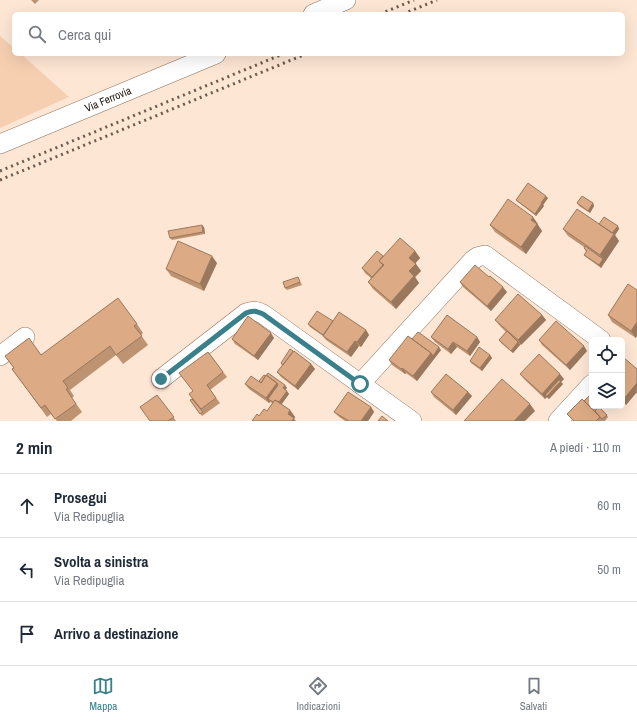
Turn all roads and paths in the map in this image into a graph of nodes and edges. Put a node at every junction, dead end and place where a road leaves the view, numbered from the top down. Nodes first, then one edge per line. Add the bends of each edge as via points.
1 (346, 0) edge
2 (318, 12) edge
3 (211, 56) edge
4 (0, 144) edge
5 (25, 337) dead end
6 (597, 337) edge
7 (0, 356) edge
8 (161, 379) dead end
9 (360, 384) junction
10 (589, 387) edge
11 (412, 421) edge
12 (558, 421) edge

1 - 2 street
3 - 4 street, Via Ferrovia
5 - 7 street
6 - 9 street via 485,255 477,256
8 - 9 street via 252,310 263,314
9 - 11 street
10 - 12 street

